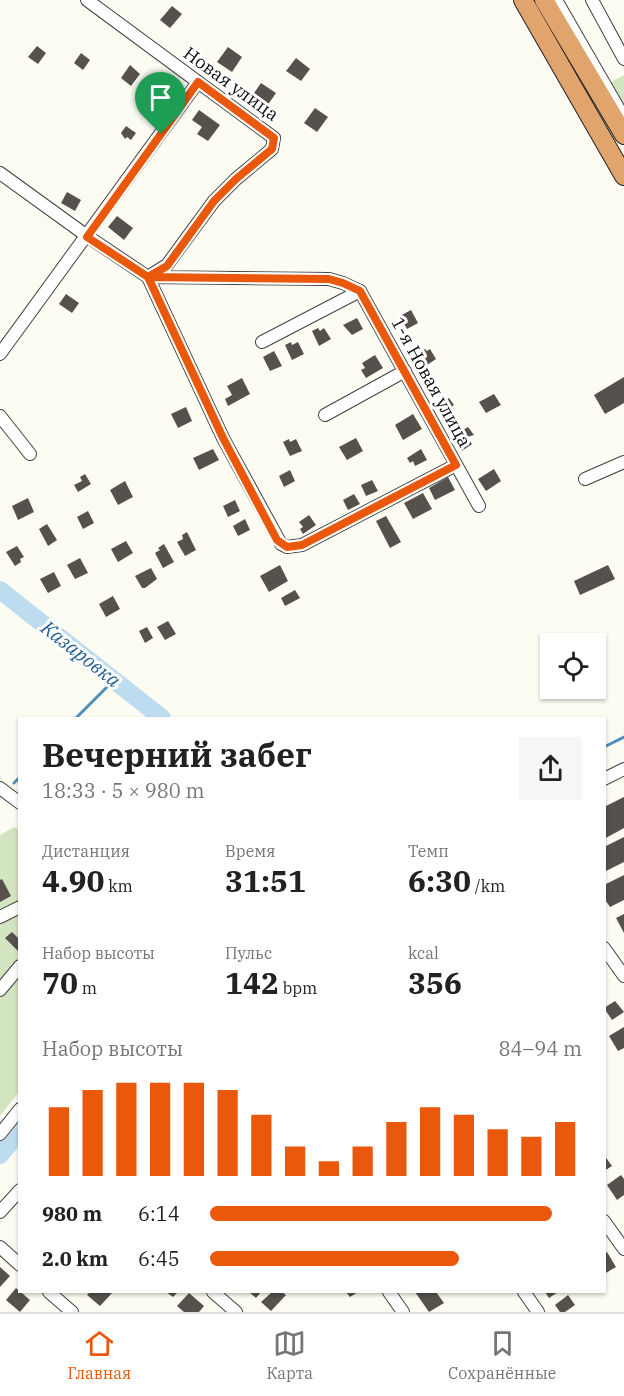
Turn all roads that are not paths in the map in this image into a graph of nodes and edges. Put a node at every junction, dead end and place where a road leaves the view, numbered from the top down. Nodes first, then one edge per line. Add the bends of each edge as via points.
1 (87, 0) edge
2 (523, 0) edge
3 (544, 0) edge
4 (556, 0) edge
5 (592, 0) edge
6 (624, 59) edge
7 (198, 82) junction
8 (624, 118) edge
9 (624, 135) edge
10 (0, 173) edge
11 (624, 176) edge
12 (87, 237) junction
13 (148, 277) junction
14 (360, 291) junction
15 (262, 342) dead end
16 (0, 354) edge
17 (405, 371) junction
18 (325, 415) dead end
19 (0, 416) edge
20 (30, 454) dead end
21 (624, 462) edge
22 (456, 465) junction
23 (585, 480) dead end
24 (479, 506) dead end
25 (624, 769) edge
26 (606, 778) edge
27 (3, 791) edge
28 (18, 802) edge
29 (18, 908) edge
30 (0, 917) edge
31 (606, 951) edge
32 (18, 968) edge
33 (624, 976) edge
34 (0, 990) edge
35 (18, 1112) edge
36 (0, 1134) edge
37 (18, 1192) edge
38 (0, 1212) edge
39 (606, 1224) edge
40 (0, 1247) edge
41 (624, 1249) edge
42 (18, 1263) edge
43 (50, 1293) edge
44 (214, 1293) edge
45 (390, 1293) edge
46 (525, 1293) edge
47 (72, 1312) edge
48 (236, 1312) edge
49 (403, 1312) edge
50 (538, 1312) edge

1 - 7 street, Новая улица
2 - 11 highway
3 - 9 highway
4 - 8 street
5 - 6 street
7 - 12 street
7 - 13 street, Новая улица via 274,138 275,143 214,201 167,266
10 - 12 street
12 - 13 street
12 - 16 street
13 - 14 street via 329,279
13 - 22 street via 223,438 277,540 287,547 302,545
14 - 15 street
14 - 17 street, 1-я Новая улица
17 - 18 street
17 - 22 street, 1-я Новая улица
19 - 20 street
21 - 23 street
22 - 24 street, 1-я Новая улица
25 - 26 street
27 - 28 street
29 - 30 street
31 - 33 street
32 - 34 street
35 - 36 street
37 - 38 street
39 - 41 street
40 - 42 street
43 - 47 street
44 - 48 street
45 - 49 street
46 - 50 street

